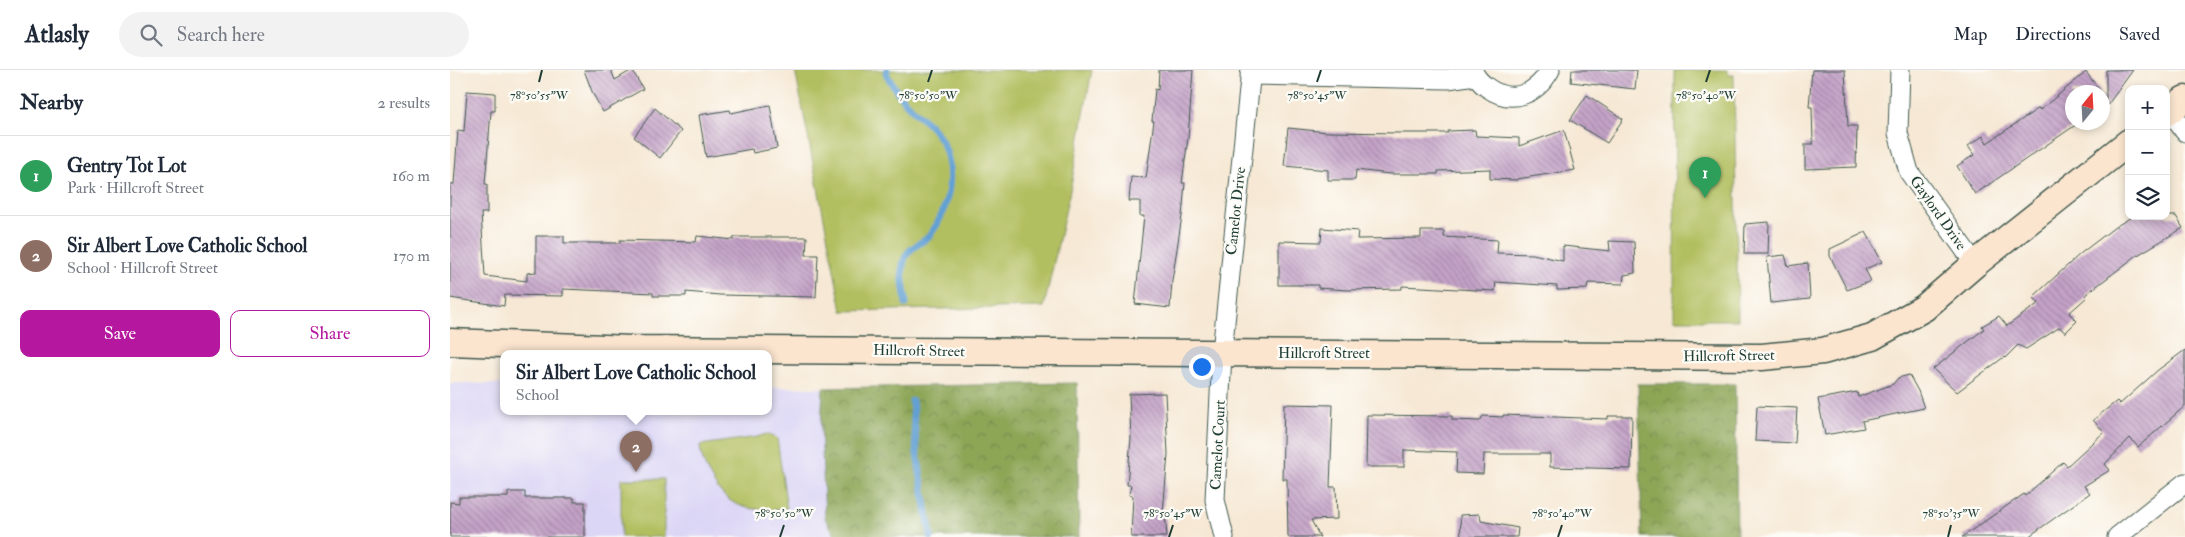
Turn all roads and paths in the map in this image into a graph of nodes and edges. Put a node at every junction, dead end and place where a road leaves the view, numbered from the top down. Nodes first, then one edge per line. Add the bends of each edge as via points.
1 (1550, 70) edge
2 (1900, 70) edge
3 (1250, 72) edge
4 (1474, 72) edge
5 (2174, 107) edge
6 (2185, 132) edge
7 (2125, 145) edge
8 (1975, 264) junction
9 (450, 342) edge
10 (1222, 352) junction
11 (2185, 483) edge
12 (1224, 537) edge
13 (2117, 537) edge

1 - 4 street via 1544,82 1534,90 1522,96 1509,97 1496,94
2 - 8 street, Gaylord Drive via 1898,133 1909,172
3 - 4 street via 1448,79
3 - 10 street, Camelot Drive
5 - 6 street
7 - 8 street, Hillcroft Street
8 - 10 street, Hillcroft Street via 1924,308 1872,337 1823,351 1762,357
9 - 10 street, Hillcroft Street via 641,349
10 - 12 street, Camelot Court via 1215,500
11 - 13 street

